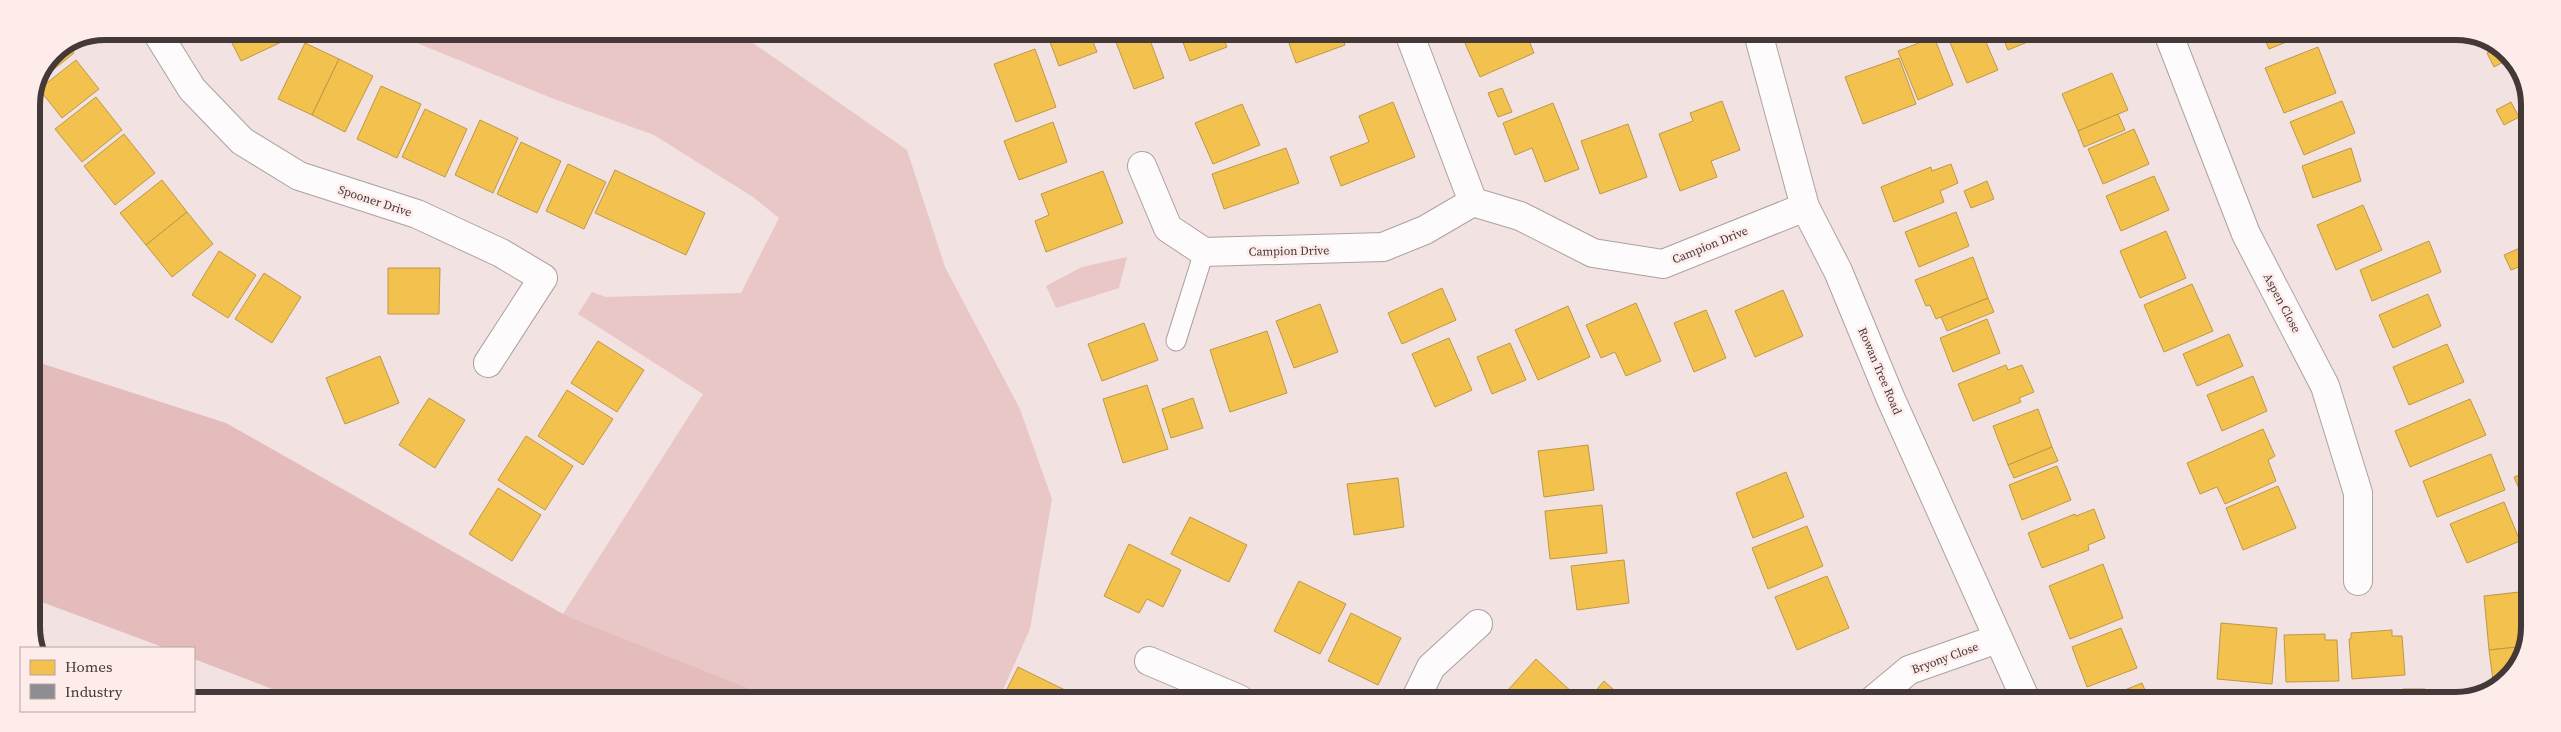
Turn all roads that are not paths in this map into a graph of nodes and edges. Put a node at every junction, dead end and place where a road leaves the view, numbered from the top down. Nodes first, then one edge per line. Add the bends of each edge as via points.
1 (162, 40) edge
2 (1412, 40) edge
3 (1761, 40) edge
4 (2171, 40) edge
5 (1142, 166) dead end
6 (1473, 202) junction
7 (1805, 207) junction
8 (1204, 252) junction
9 (1176, 341) dead end
10 (488, 363) dead end
11 (2358, 581) dead end
12 (1478, 624) dead end
13 (1997, 639) junction
14 (1149, 661) dead end
15 (1221, 692) edge
16 (1419, 692) edge
17 (1883, 692) edge
18 (2022, 692) edge

1 - 10 street, Spooner Drive via 192,89 242,141 299,176 416,214 501,253 543,278
2 - 6 street
3 - 7 street, Rowan Tree Road
4 - 11 street, Aspen Close via 2246,234 2325,386 2358,493
5 - 8 street via 1168,228
6 - 7 street, Campion Drive via 1520,216 1593,253 1663,264
6 - 8 street, Campion Drive via 1425,230 1383,247
7 - 13 street, Rowan Tree Road via 1838,271
8 - 9 lane
12 - 16 street via 1431,667
13 - 17 street, Bryony Close via 1910,670
13 - 18 street, Rowan Tree Road
14 - 15 street

